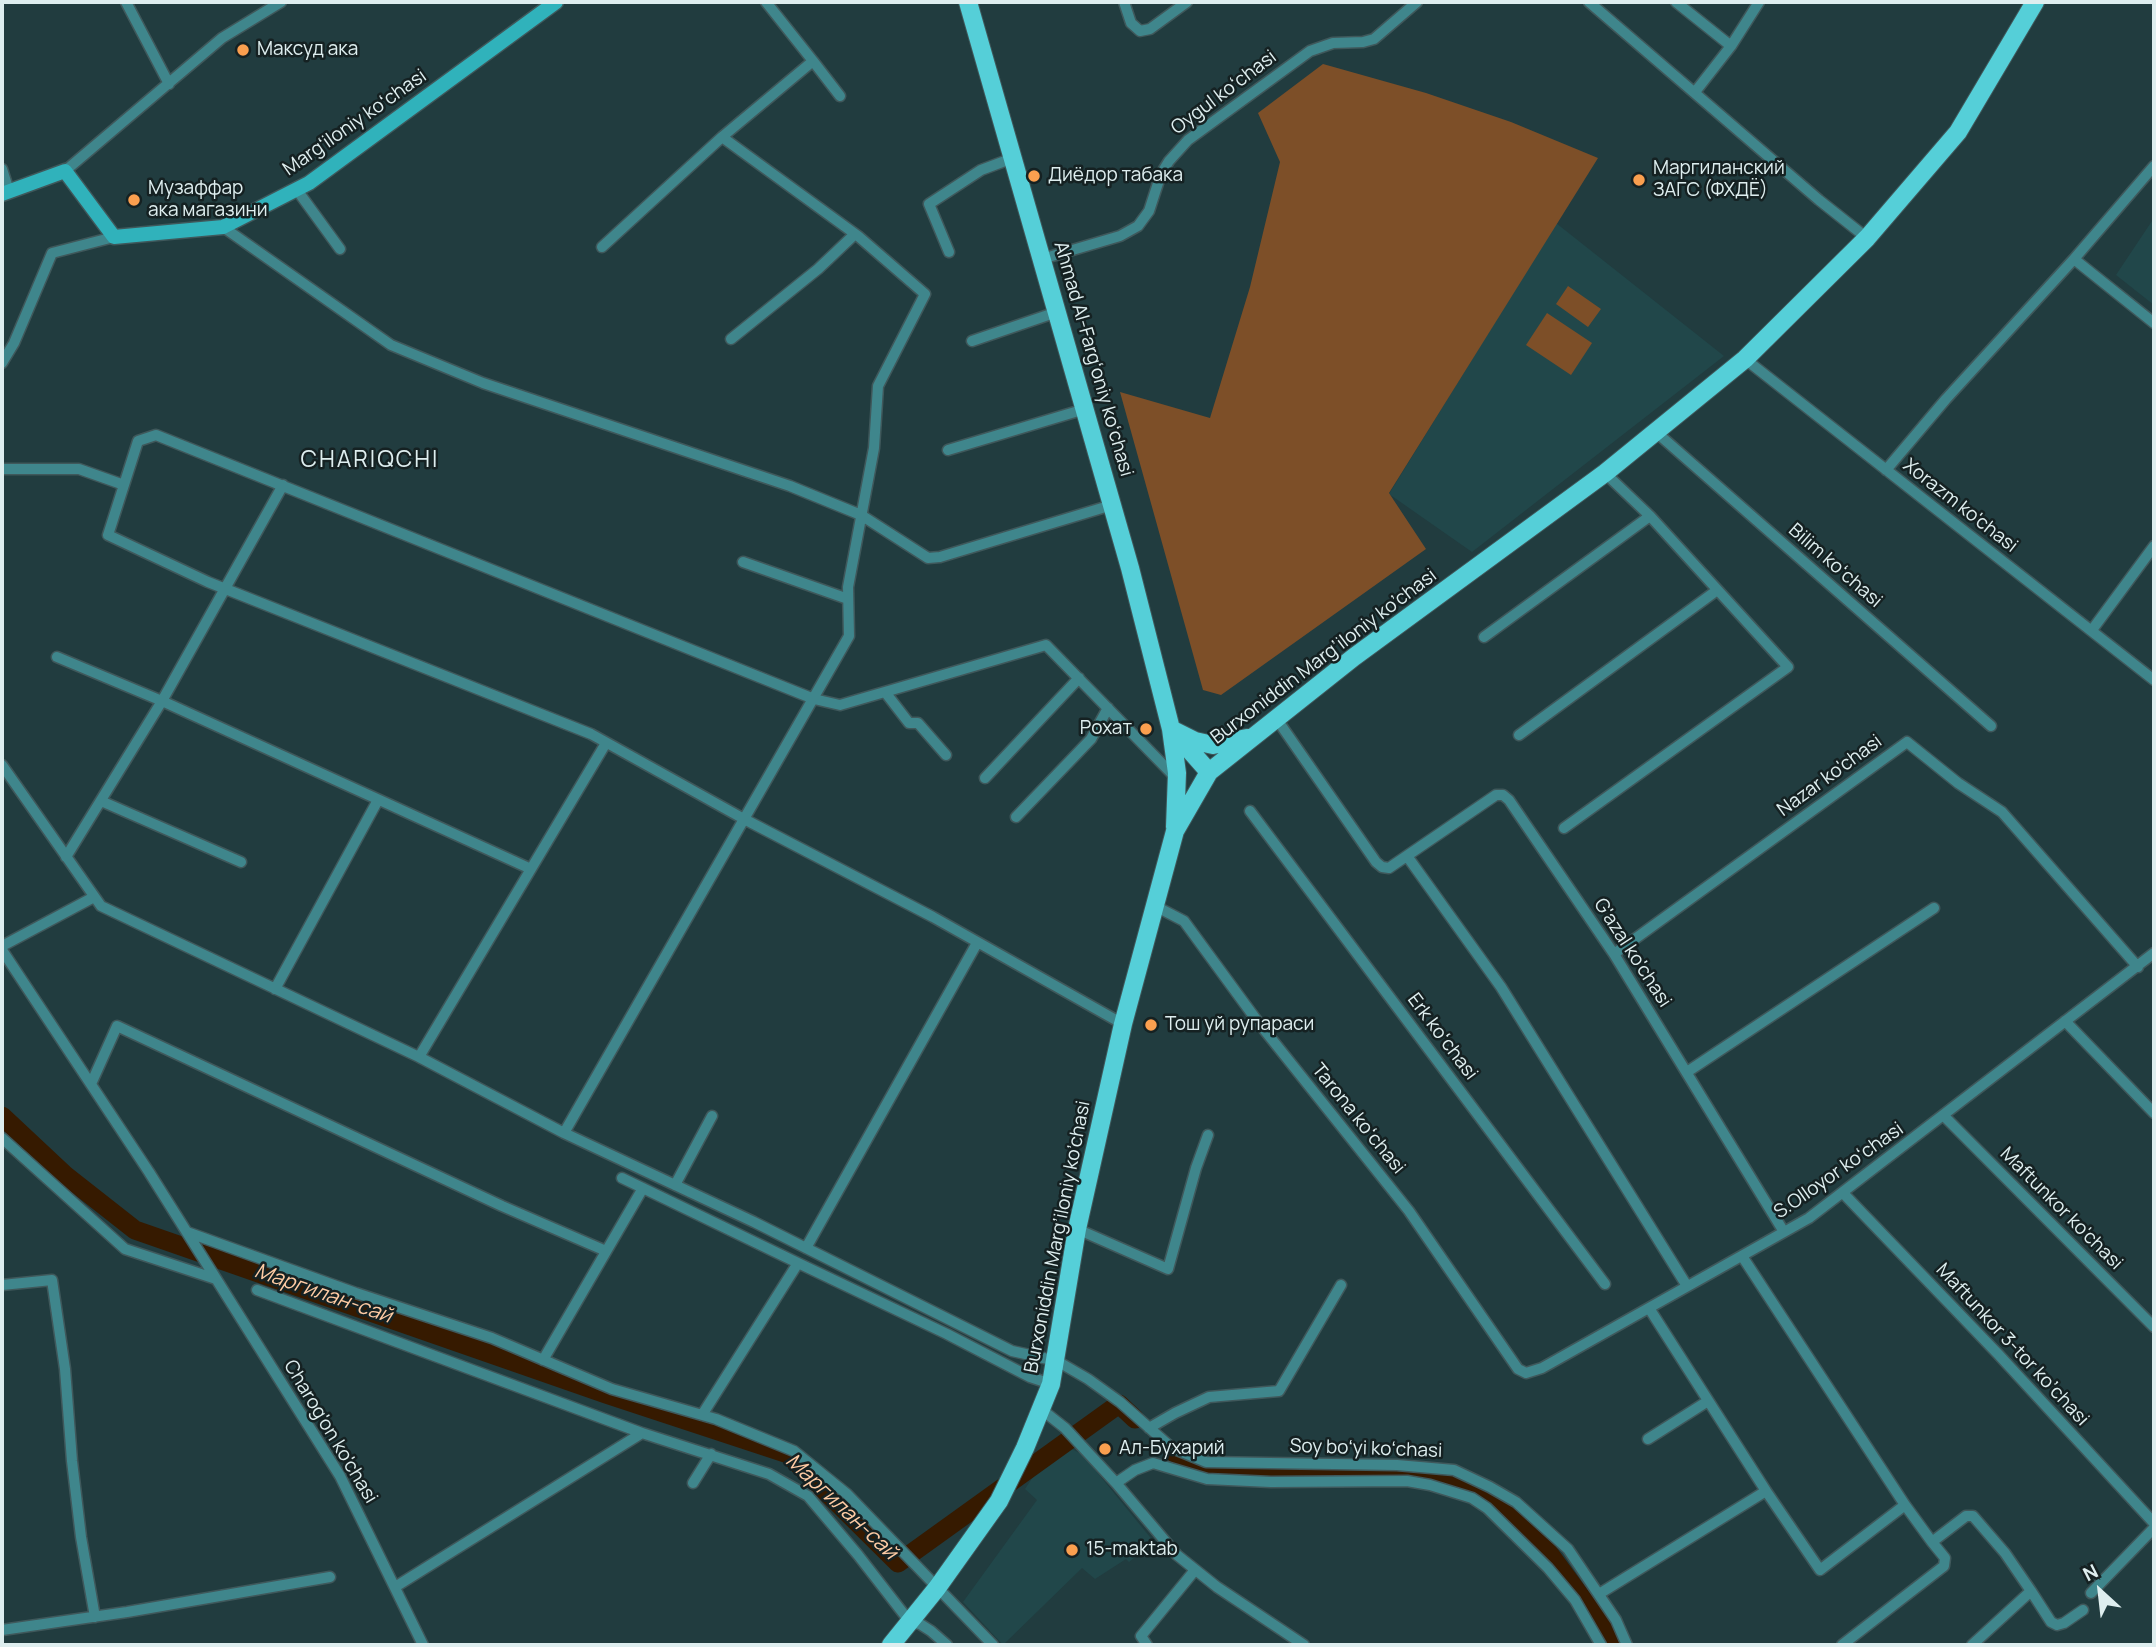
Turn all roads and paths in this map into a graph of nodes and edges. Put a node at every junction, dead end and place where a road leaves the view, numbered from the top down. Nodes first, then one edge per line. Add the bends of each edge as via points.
1 (126, 2) edge
2 (281, 2) edge
3 (556, 2) edge
4 (766, 2) edge
5 (968, 2) edge
6 (1124, 2) edge
7 (1186, 2) edge
8 (1418, 2) edge
9 (1589, 2) edge
10 (1676, 2) edge
11 (1759, 2) edge
12 (2035, 2) edge
13 (1731, 46) junction
14 (813, 61) junction
15 (169, 84) junction
16 (1695, 92) junction
17 (839, 96) dead end
18 (722, 137) junction
19 (1013, 158) junction
20 (2154, 166) edge
21 (2, 169) edge
22 (65, 171) junction
23 (297, 190) junction
24 (6, 193) edge
25 (223, 227) junction
26 (855, 234) junction
27 (114, 237) junction
28 (1867, 238) junction
29 (602, 247) dead end
30 (340, 249) dead end
31 (949, 251) dead end
32 (1042, 259) junction
33 (2074, 259) junction
34 (1057, 312) junction
35 (2154, 323) edge
36 (731, 339) dead end
37 (972, 341) dead end
38 (1745, 359) junction
39 (2, 363) edge
40 (1085, 408) junction
41 (1657, 432) junction
42 (948, 450) dead end
43 (2, 469) edge
44 (1886, 470) junction
45 (1605, 473) junction
46 (124, 485) junction
47 (283, 485) junction
48 (1112, 505) junction
49 (861, 515) junction
50 (1650, 516) junction
51 (2154, 546) edge
52 (743, 562) dead end
53 (227, 589) junction
54 (1716, 590) junction
55 (848, 599) junction
56 (2092, 630) junction
57 (1484, 638) dead end
58 (57, 657) dead end
59 (1079, 678) junction
60 (2154, 680) edge
61 (885, 692) junction
62 (814, 699) junction
63 (162, 701) junction
64 (1108, 708) junction
65 (1276, 718) junction
66 (1991, 726) dead end
67 (1171, 729) junction
68 (1519, 735) dead end
69 (1250, 737) junction
70 (606, 743) junction
71 (946, 755) dead end
72 (2, 765) edge
73 (1209, 772) junction
74 (985, 778) dead end
75 (1177, 779) junction
76 (378, 800) junction
77 (101, 801) junction
78 (1250, 811) dead end
79 (1016, 817) dead end
80 (744, 819) junction
81 (1564, 828) dead end
82 (1175, 831) junction
83 (1407, 856) junction
84 (66, 857) junction
85 (240, 862) dead end
86 (531, 869) junction
87 (94, 897) junction
88 (1155, 906) junction
89 (1934, 908) dead end
90 (977, 943) junction
91 (2, 948) edge
92 (2154, 953) edge
93 (1614, 954) junction
94 (2138, 967) junction
95 (275, 989) junction
96 (2065, 1021) junction
97 (1123, 1024) junction
98 (419, 1056) junction
99 (1687, 1072) junction
100 (91, 1084) junction
101 (2154, 1113) edge
102 (712, 1116) dead end
103 (1944, 1116) junction
104 (564, 1133) junction
105 (1208, 1135) dead end
106 (2, 1138) edge
107 (622, 1178) dead end
108 (675, 1185) junction
109 (643, 1188) junction
110 (1843, 1193) junction
111 (1077, 1229) junction
112 (187, 1232) junction
113 (1783, 1232) junction
114 (806, 1248) junction
115 (606, 1251) junction
116 (1742, 1256) junction
117 (798, 1263) junction
118 (216, 1279) junction
119 (1605, 1284) dead end
120 (2, 1285) edge
121 (1341, 1285) dead end
122 (1687, 1286) junction
123 (257, 1290) dead end
124 (1649, 1308) junction
125 (2154, 1327) edge
126 (542, 1360) junction
127 (1056, 1361) junction
128 (1518, 1369) joint
129 (1051, 1384) junction
130 (1708, 1401) junction
131 (1041, 1409) junction
132 (702, 1415) junction
133 (1149, 1428) junction
134 (642, 1433) junction
135 (1648, 1439) dead end
136 (711, 1454) junction
137 (693, 1483) dead end
138 (1116, 1483) junction
139 (1766, 1491) junction
140 (1905, 1505) junction
141 (2154, 1523) edge
142 (2154, 1528) edge
143 (1932, 1542) junction
144 (1195, 1570) junction
145 (330, 1577) dead end
146 (395, 1587) junction
147 (937, 1588) junction
148 (2031, 1591) junction
149 (2091, 1592) dead end
150 (1599, 1594) junction
151 (2083, 1610) dead end
152 (94, 1617) junction
153 (909, 1622) junction
154 (2, 1630) edge
155 (424, 1645) edge
156 (891, 1645) edge
157 (947, 1645) edge
158 (993, 1645) edge
159 (1147, 1645) edge
160 (1304, 1645) edge
161 (1601, 1645) edge
162 (1627, 1645) edge
163 (1842, 1645) edge
164 (1972, 1645) edge

1 - 15 street
2 - 15 street via 222,38
3 - 23 street, Margʻiloniy koʻchasi
4 - 14 street
5 - 19 main road, Ahmad Al-Fargʻoniy koʻchasi
6 - 7 street via 1131,23 1140,32
8 - 32 street, Oygul koʻchasi via 1374,39 1333,43 1310,51 1188,140 1168,161 1149,211 1138,226 1120,236
9 - 16 street
10 - 13 street
11 - 13 street
12 - 28 main road, Burxoniddin Marg’iloniy ko’chasi via 1958,132
13 - 16 street
14 - 17 street
14 - 18 street
15 - 22 street
16 - 28 street
18 - 26 street
18 - 29 street
19 - 31 street via 981,170 929,204
19 - 32 main road, Ahmad Al-Fargʻoniy koʻchasi
20 - 33 street
21 - 24 street
22 - 24 street
22 - 27 street
23 - 25 street, Margʻiloniy koʻchasi
23 - 30 street
25 - 27 street, Margʻiloniy koʻchasi
25 - 49 street via 391,345 483,383 790,486
26 - 36 street
26 - 49 street via 925,294 878,386 874,447
27 - 39 street via 52,253
28 - 38 main road, Burxoniddin Marg’iloniy ko’chasi
32 - 34 main road, Ahmad Al-Fargʻoniy koʻchasi
33 - 35 street
33 - 44 street
34 - 37 street
34 - 40 main road, Ahmad Al-Fargʻoniy koʻchasi
38 - 41 main road, Burxoniddin Marg’iloniy ko’chasi
38 - 44 street, Xorazm ko'chasi
40 - 42 street
40 - 48 main road, Ahmad Al-Fargʻoniy koʻchasi
41 - 45 main road, Burxoniddin Marg’iloniy ko’chasi
41 - 66 street, Bilim koʻchasi
43 - 46 street via 79,470
44 - 56 street, Xorazm ko'chasi
45 - 50 street
45 - 65 main road, Burxoniddin Marg’iloniy ko’chasi
46 - 47 street via 138,441 156,435
46 - 53 street via 108,535
47 - 53 street
47 - 62 street
48 - 49 street via 928,558
48 - 67 main road, Ahmad Al-Fargʻoniy koʻchasi
49 - 55 street
50 - 54 street
50 - 57 street
51 - 56 street
52 - 55 street
53 - 63 street
53 - 70 street
54 - 68 street
54 - 81 street via 1788,667
55 - 62 street via 849,636
56 - 60 street, Xorazm ko'chasi
58 - 63 street
59 - 61 street via 1042,645
59 - 64 street
59 - 74 street
61 - 62 street via 840,705
61 - 71 street via 909,723 918,723
62 - 80 street
63 - 76 street
63 - 77 street
64 - 75 street
64 - 79 street via 1091,739
65 - 69 main road, Burxoniddin Marg’iloniy ko’chasi
65 - 83 street, G'azal ko'chasi via 1376,862 1390,868
67 - 69 main road via 1213,745
67 - 73 main road
67 - 75 main road, Ahmad Al-Fargʻoniy koʻchasi
69 - 73 main road, Burxoniddin Marg’iloniy ko’chasi
70 - 80 street
70 - 86 street
72 - 84 street
73 - 82 main road, Burxoniddin Marg’iloniy ko’chasi
75 - 82 main road, Ahmad Al-Fargʻoniy koʻchasi
76 - 86 street
76 - 95 street
77 - 84 street
77 - 85 street
78 - 119 street, Erk koʻchasi
80 - 90 street
80 - 104 street
82 - 88 main road, Burxoniddin Marg’iloniy ko’chasi
83 - 93 street, G'azal ko'chasi via 1488,799 1503,795
83 - 122 street via 1501,987
84 - 87 street
86 - 98 street
87 - 91 street
87 - 95 street, Soy boʻyi koʻchasi via 101,906
88 - 97 main road, Burxoniddin Marg’iloniy ko’chasi
88 - 128 street, Tarona koʻchasi via 1184,921 1409,1211
89 - 99 street
90 - 97 street
90 - 114 street
91 - 100 street, Charog'on ko'chasi
92 - 94 street, S.Olloyor koʻchasi
93 - 94 street, Nazar ko'chasi via 1906,742 2002,812
93 - 99 street, G'azal ko'chasi
94 - 96 street, S.Olloyor koʻchasi
95 - 98 street, Soy boʻyi koʻchasi
96 - 101 street
96 - 103 street, S.Olloyor koʻchasi
97 - 111 main road, Burxoniddin Marg’iloniy ko’chasi
98 - 104 street, Soy boʻyi koʻchasi
99 - 113 street, G'azal ko'chasi
100 - 112 street, Charog'on ko'chasi
100 - 115 street via 117,1026
102 - 108 street
103 - 110 street, S.Olloyor koʻchasi
103 - 125 street, Maftunkor ko'chasi
104 - 108 street, Soy boʻyi koʻchasi
105 - 111 street via 1168,1269
106 - 118 street via 125,1249
107 - 109 street
108 - 114 street, Soy boʻyi koʻchasi
109 - 115 street
109 - 117 street
110 - 113 street, S.Olloyor koʻchasi
110 - 141 street, Maftunkor 3-tor koʼchasi
111 - 127 main road, Burxoniddin Marg’iloniy ko’chasi
112 - 118 street, Charog'on ko'chasi
112 - 126 street via 492,1338
113 - 116 street, S.Olloyor koʻchasi
114 - 127 street, Soy boʻyi koʻchasi via 1012,1351
115 - 126 street
116 - 122 street, S.Olloyor koʻchasi
116 - 140 street
117 - 129 street
117 - 132 street
118 - 146 street, Charog'on ko'chasi via 340,1476
120 - 152 street via 52,1280
121 - 133 street via 1279,1391 1209,1397
122 - 124 street, S.Olloyor koʻchasi
123 - 134 street
124 - 128 street, S.Olloyor koʻchasi via 1542,1368 1526,1373
124 - 130 street
126 - 132 street via 612,1389
127 - 129 main road, Burxoniddin Marg’iloniy ko’chasi
127 - 133 street, Soy boʻyi koʻchasi via 1120,1402
129 - 131 main road, Burxoniddin Marg’iloniy ko’chasi
130 - 135 street
130 - 139 street
131 - 138 street
131 - 147 main road, Burxoniddin Marg’iloniy ko’chasi via 999,1501
132 - 147 street via 794,1451 847,1494
133 - 150 street, Soy boʻyi koʻchasi via 1172,1448 1206,1462 1454,1470 1516,1502 1568,1549
134 - 136 street
134 - 146 street
136 - 137 street
136 - 153 street via 769,1474 808,1496
138 - 144 street
138 - 161 street, Soy boʻyi koʻchasi via 1153,1464 1207,1479 1389,1480 1452,1490 1487,1508 1534,1553 1575,1600
139 - 140 street via 1820,1570
139 - 150 street
140 - 143 street
142 - 149 street
143 - 148 street via 1966,1516 1973,1516
143 - 163 street via 1945,1558 1944,1566
144 - 159 street via 1141,1636
144 - 160 street
145 - 152 street
146 - 155 street, Charog'on ko'chasi
147 - 153 main road, Burxoniddin Marg’iloniy ko’chasi
147 - 158 street
148 - 151 street via 2057,1625
148 - 164 street
150 - 162 street, Soy boʻyi koʻchasi
152 - 154 street
153 - 156 main road, Burxoniddin Marg’iloniy ko’chasi
153 - 157 street via 920,1624

